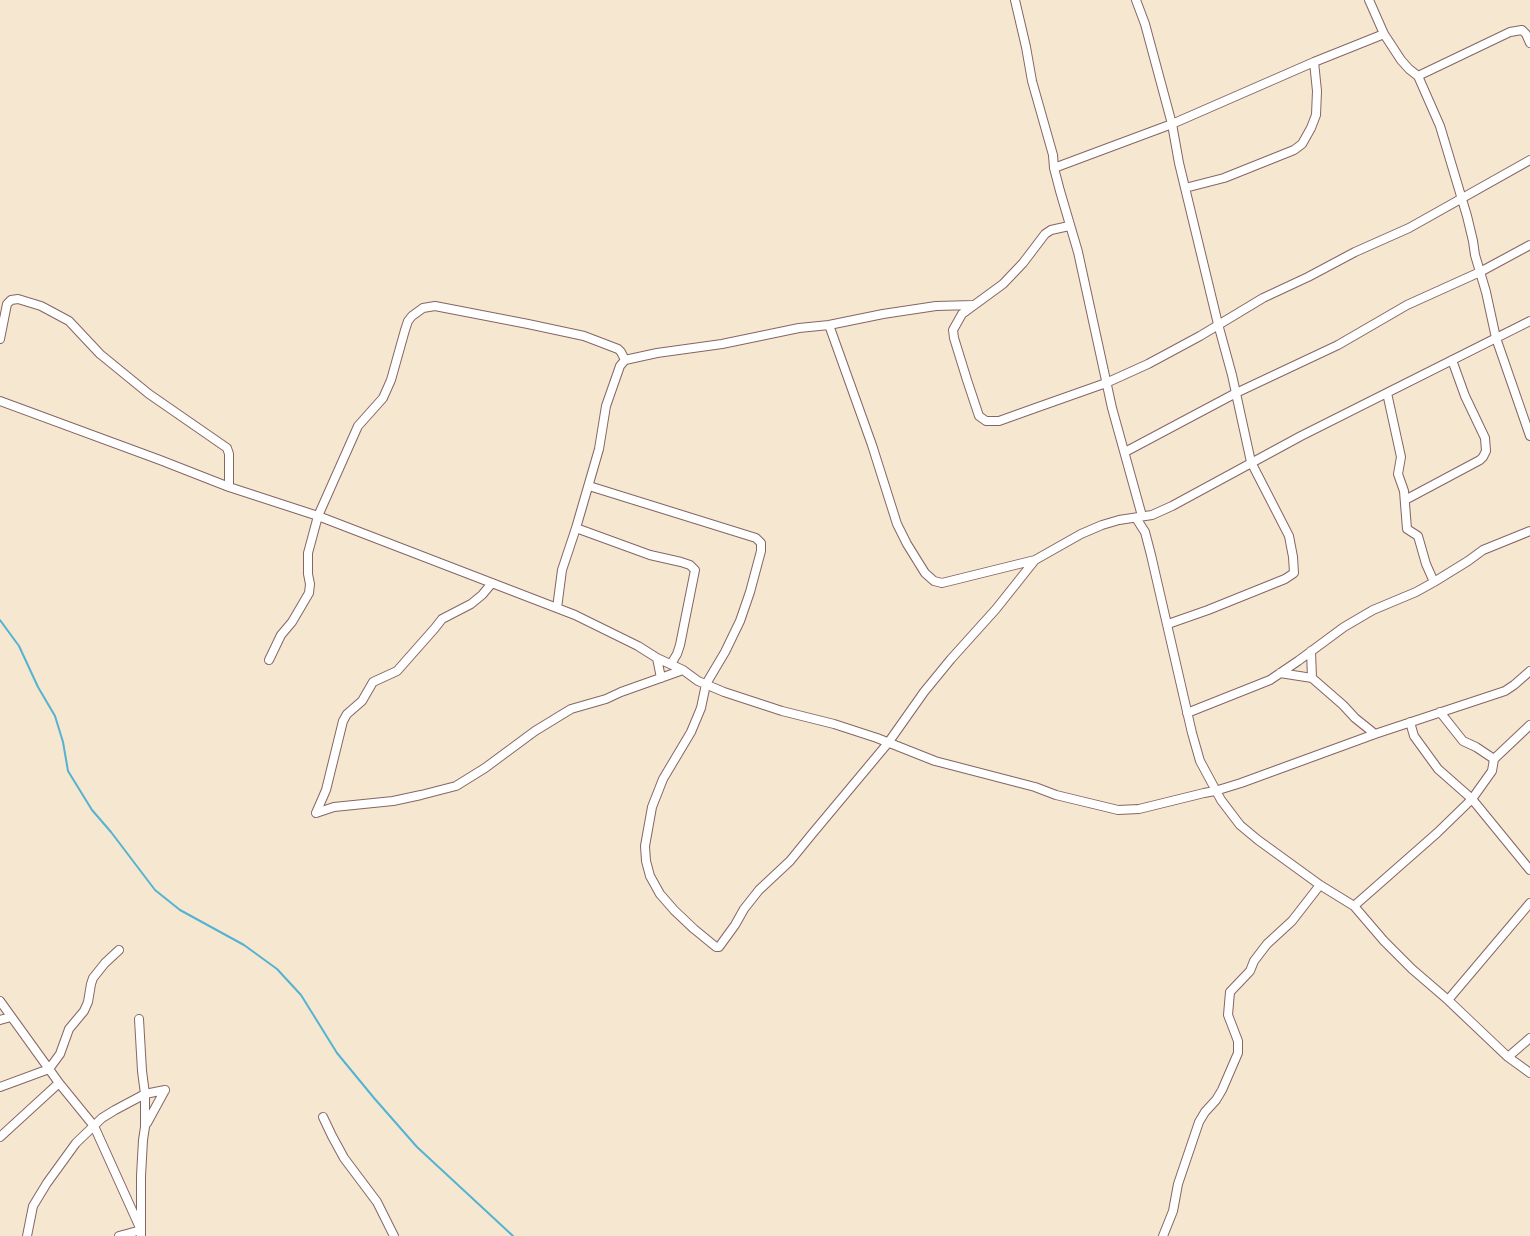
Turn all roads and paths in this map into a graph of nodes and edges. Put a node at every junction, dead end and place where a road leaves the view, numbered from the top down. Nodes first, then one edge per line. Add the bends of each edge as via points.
1 (1015, 0) edge
2 (1137, 0) edge
3 (1369, 0) edge
4 (1384, 34) junction
5 (1530, 44) edge
6 (1314, 62) junction
7 (1418, 76) junction
8 (1172, 124) junction
9 (1530, 160) edge
10 (1054, 168) junction
11 (1185, 188) junction
12 (1461, 198) junction
13 (1069, 226) junction
14 (1530, 244) edge
15 (1480, 272) junction
16 (973, 305) junction
17 (1530, 321) edge
18 (1218, 324) junction
19 (829, 325) junction
20 (1496, 338) junction
21 (0, 339) edge
22 (625, 360) junction
23 (1452, 360) junction
24 (1106, 383) junction
25 (1236, 393) junction
26 (1387, 393) junction
27 (0, 401) edge
28 (1530, 432) edge
29 (1125, 452) junction
30 (1251, 462) junction
31 (589, 486) junction
32 (229, 487) junction
33 (1405, 500) junction
34 (1152, 515) junction
35 (318, 516) junction
36 (1139, 517) junction
37 (576, 528) junction
38 (1530, 531) edge
39 (1145, 532) junction
40 (1035, 560) junction
41 (1434, 582) junction
42 (492, 583) junction
43 (557, 608) junction
44 (1168, 624) junction
45 (1311, 651) junction
46 (657, 658) junction
47 (269, 660) dead end
48 (671, 664) junction
49 (683, 670) junction
50 (1530, 671) edge
51 (1280, 673) junction
52 (662, 678) junction
53 (1312, 678) junction
54 (706, 684) junction
55 (1440, 712) junction
56 (1187, 713) junction
57 (1410, 722) junction
58 (1395, 728) junction
59 (1528, 730) edge
60 (1375, 734) junction
61 (1414, 736) junction
62 (888, 743) junction
63 (1494, 759) junction
64 (1215, 791) junction
65 (1472, 799) junction
66 (1530, 870) edge
67 (1320, 885) junction
68 (1530, 903) edge
69 (1354, 906) junction
70 (119, 950) dead end
71 (1448, 1000) junction
72 (0, 1001) edge
73 (11, 1017) junction
74 (139, 1019) dead end
75 (0, 1020) edge
76 (1530, 1038) edge
77 (1508, 1058) junction
78 (49, 1069) junction
79 (1530, 1073) edge
80 (59, 1083) junction
81 (0, 1087) edge
82 (146, 1094) junction
83 (323, 1117) dead end
84 (94, 1126) junction
85 (145, 1127) junction
86 (0, 1137) edge
87 (141, 1233) edge
88 (27, 1236) edge
89 (120, 1236) edge
90 (394, 1236) edge
91 (1163, 1236) edge

1 - 10 street
2 - 8 street
3 - 4 street
4 - 6 street
4 - 7 street via 1408,69
5 - 7 street via 1526,34 1516,30
6 - 8 street
6 - 11 street via 1316,115 1302,144 1224,178
7 - 12 street via 1440,126
8 - 10 street
8 - 11 street
9 - 12 street
10 - 13 street
11 - 18 street
12 - 15 street
12 - 18 street via 1433,216 1263,298
13 - 16 street via 1045,234 1003,284
13 - 24 street
14 - 15 street
15 - 20 street
15 - 25 street
16 - 19 street via 936,306
16 - 24 street via 953,330 979,416 986,421 999,421
17 - 20 street
18 - 24 street
18 - 25 street
19 - 22 street
19 - 40 street via 897,524 925,573 942,583
20 - 23 street
20 - 28 street
21 - 32 street via 6,304 11,300 41,306 69,321 124,374 227,448
22 - 31 street via 606,406
22 - 35 street via 618,349 584,336 448,308 423,308 408,321 383,398 358,426
23 - 26 street
23 - 33 street via 1485,438 1486,452 1480,460
24 - 29 street
25 - 29 street
25 - 30 street
26 - 30 street
26 - 33 street via 1401,457 1398,474
27 - 32 street
29 - 36 street
30 - 34 street
30 - 44 street via 1289,536 1294,573
31 - 37 street
31 - 54 street via 756,538 761,543 740,621
32 - 35 street
33 - 41 street via 1407,528 1418,536
34 - 36 street
34 - 39 street
35 - 42 street
35 - 47 street via 308,553 309,593
36 - 39 street
36 - 40 street via 1102,525
37 - 43 street via 562,570
37 - 48 street via 695,570 680,645
38 - 41 street via 1483,550
39 - 44 street
40 - 62 street via 945,667
41 - 45 street via 1344,627
42 - 43 street
42 - 52 street via 471,604 442,619 397,670 373,682 362,701 347,714 316,813 456,786 571,709
43 - 46 street
44 - 56 street
45 - 51 street
45 - 53 street
46 - 48 street
46 - 52 street
48 - 49 street
49 - 52 street
49 - 54 street
50 - 55 street via 1505,691
51 - 53 street
51 - 56 street
53 - 60 street
54 - 62 street
54 - 62 street via 697,720 663,779 652,807 645,846 650,876 660,894 719,948 759,890 790,861
55 - 57 street
55 - 63 street via 1463,741
56 - 64 street via 1200,761
57 - 58 street
57 - 61 street
58 - 60 street
58 - 61 street
59 - 63 street
60 - 64 street
61 - 65 street via 1438,769
62 - 64 street via 935,760 1118,810 1139,809
63 - 65 street via 1492,771
64 - 67 street via 1247,831
65 - 66 street
65 - 69 street
67 - 69 street
67 - 91 street via 1230,992 1228,1015 1238,1041 1238,1053 1222,1090 1199,1122
68 - 71 street
69 - 71 street via 1412,969
70 - 78 street via 93,978 84,1011 69,1029 60,1054
71 - 77 street
72 - 73 street
73 - 75 street
73 - 78 street
74 - 82 street
76 - 77 street
77 - 79 street
78 - 80 street
78 - 81 street
80 - 84 street
80 - 86 street
82 - 84 street
82 - 85 street
82 - 85 street via 165,1090
83 - 90 street
84 - 87 street
84 - 88 street via 76,1143 47,1183 33,1206
85 - 87 street
87 - 89 street

